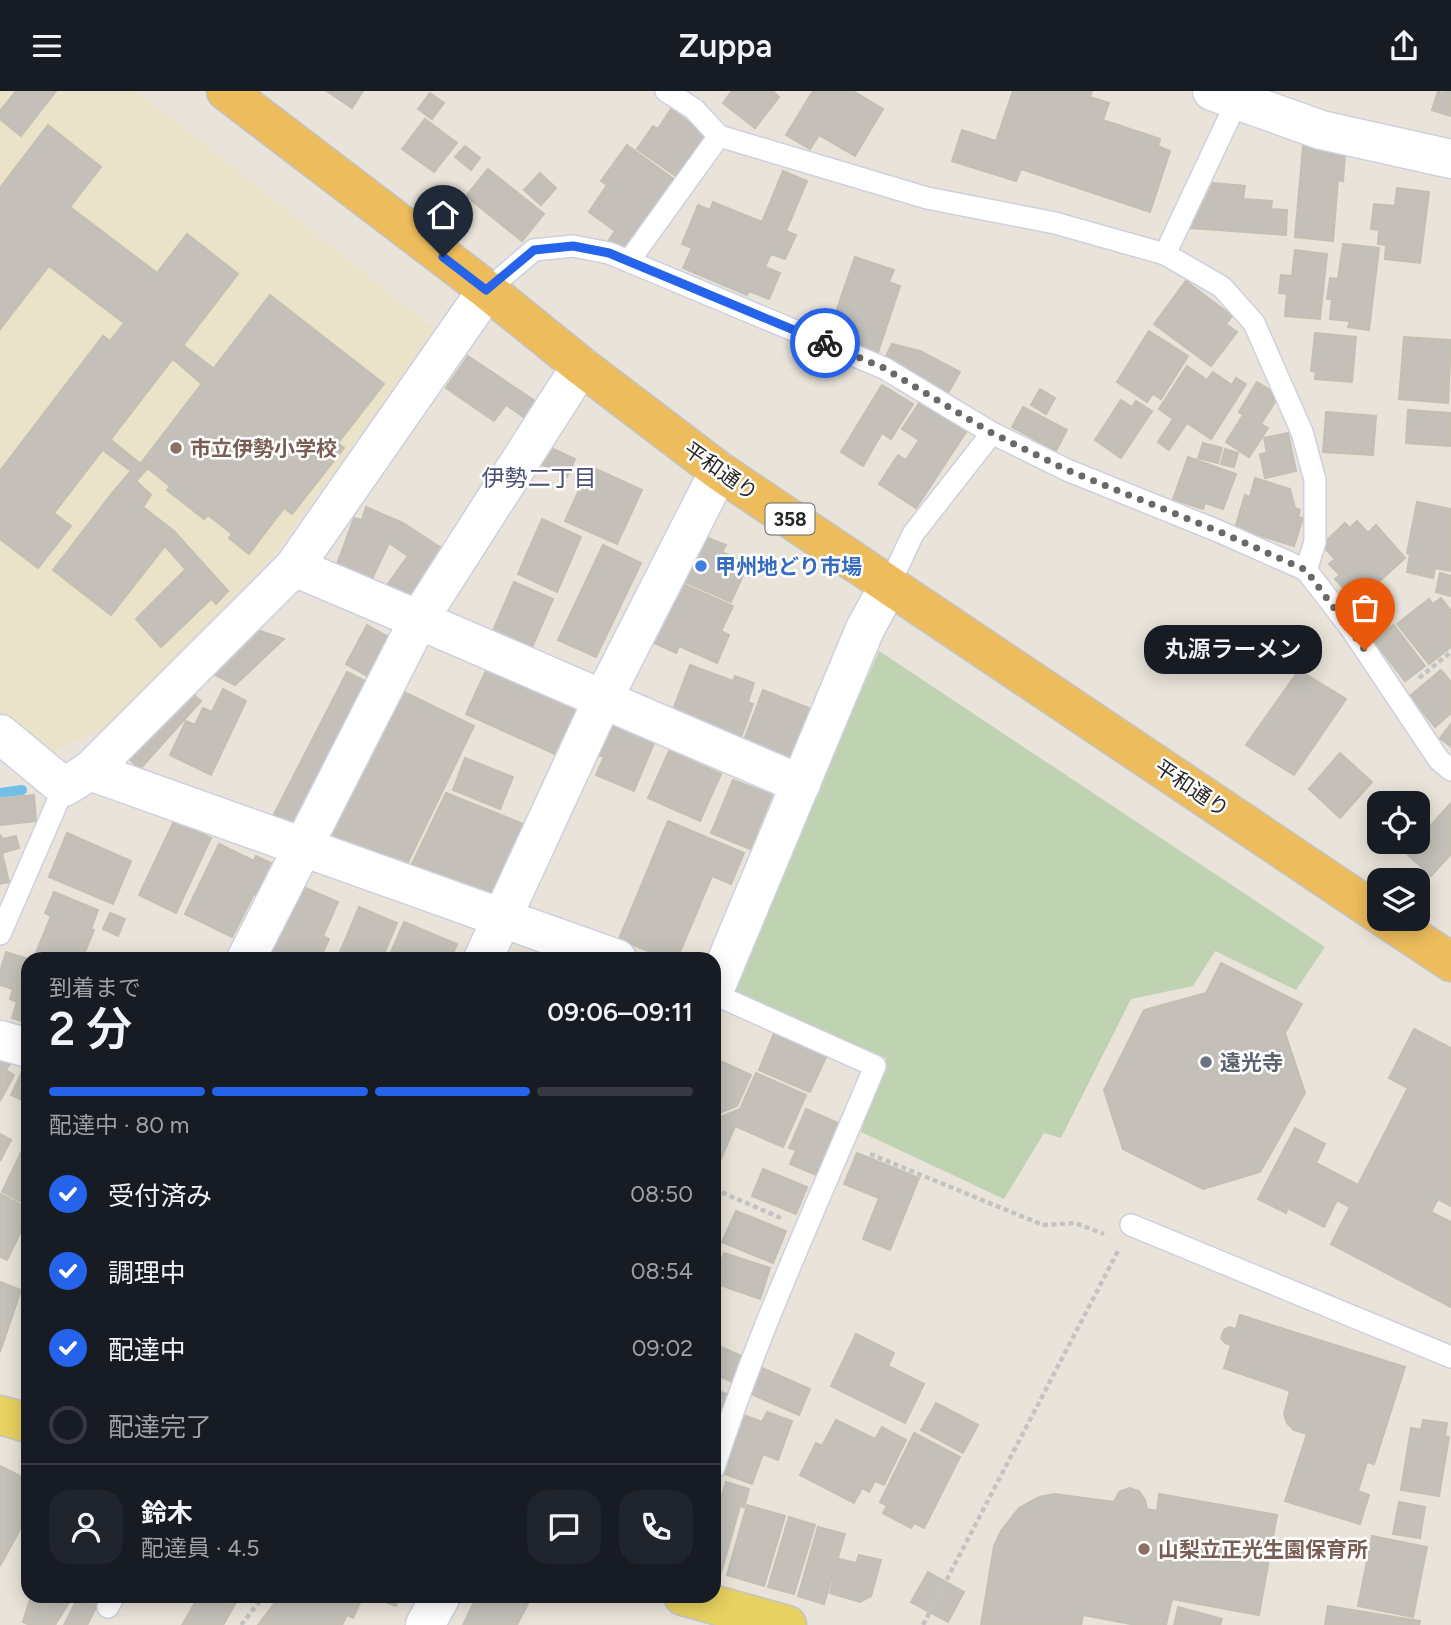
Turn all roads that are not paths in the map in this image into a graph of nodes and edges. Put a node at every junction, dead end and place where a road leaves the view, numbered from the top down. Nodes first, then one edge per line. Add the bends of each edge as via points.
1 (226, 91) edge
2 (666, 91) edge
3 (1225, 96) edge
4 (719, 136) junction
5 (1451, 159) edge
6 (1165, 254) junction
7 (629, 261) junction
8 (486, 290) junction
9 (581, 366) junction
10 (992, 433) junction
11 (719, 471) junction
12 (294, 567) junction
13 (1306, 570) junction
14 (889, 585) junction
15 (419, 619) junction
16 (602, 701) junction
17 (0, 734) edge
18 (1451, 770) edge
19 (77, 779) junction
20 (801, 784) junction
21 (302, 847) junction
22 (1367, 906) edge
23 (502, 917) junction
24 (1404, 931) edge
25 (0, 934) edge
26 (250, 952) edge
27 (486, 952) edge
28 (598, 952) edge
29 (1451, 962) edge
30 (721, 976) edge
31 (721, 996) edge
32 (0, 1040) edge
33 (21, 1046) edge
34 (1127, 1233) road end
35 (1451, 1357) edge
36 (0, 1415) edge
37 (21, 1421) edge
38 (721, 1445) edge
39 (437, 1603) edge
40 (708, 1603) edge
41 (425, 1625) edge
42 (788, 1625) edge

1 - 8 highway, 平和通り / 358
2 - 4 lane via 694,109
3 - 5 street via 1321,130
3 - 6 lane
4 - 6 lane via 927,198 1055,223
4 - 7 lane
6 - 13 lane via 1222,287 1254,323 1301,432 1315,480 1315,542
7 - 8 lane via 573,246 534,250
7 - 10 lane via 884,368
8 - 9 highway, 平和通り / 358
8 - 12 street
9 - 11 highway, 平和通り / 358
9 - 15 street
10 - 13 lane via 1067,470
10 - 14 lane via 914,534
11 - 14 highway, 平和通り / 358
11 - 16 street
12 - 15 street
12 - 19 street
13 - 18 lane via 1439,760
14 - 20 street via 865,629
14 - 22 highway, 平和通り / 358
15 - 16 street
15 - 21 street
16 - 20 street
16 - 23 street
17 - 19 street
19 - 21 street
19 - 25 lane
20 - 30 street
21 - 23 street
21 - 26 street
23 - 27 street
23 - 28 street
24 - 29 highway
31 - 38 lane via 875,1066
32 - 33 street
34 - 35 lane
36 - 37 main road
39 - 41 street
40 - 42 main road

